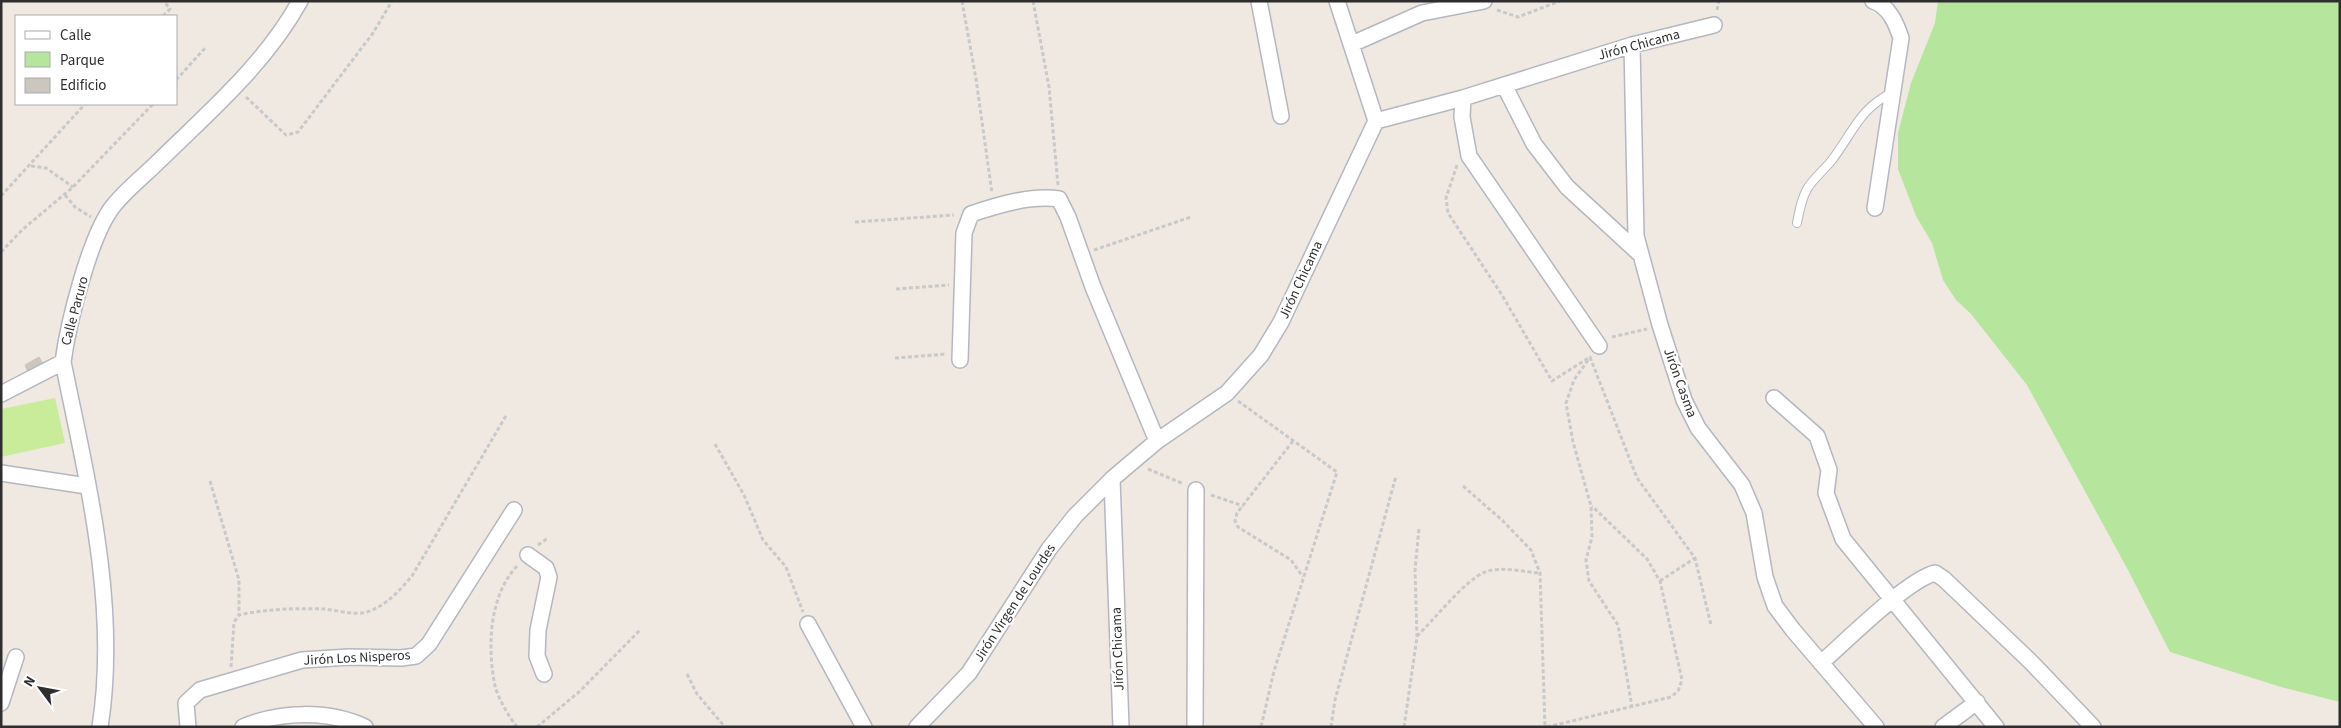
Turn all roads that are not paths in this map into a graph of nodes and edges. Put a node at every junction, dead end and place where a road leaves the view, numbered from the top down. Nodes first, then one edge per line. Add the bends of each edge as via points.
1 (300, 1) edge
2 (1259, 1) edge
3 (1337, 1) edge
4 (1873, 1) edge
5 (1481, 2) edge
6 (1714, 26) dead end
7 (1352, 44) junction
8 (1632, 45) junction
9 (1504, 85) junction
10 (1894, 92) junction
11 (1463, 98) junction
12 (1281, 116) dead end
13 (1376, 121) junction
14 (1875, 208) dead end
15 (1797, 223) dead end
16 (1642, 255) junction
17 (1595, 352) road end
18 (960, 356) road end
19 (63, 362) junction
20 (1, 394) edge
21 (1774, 398) dead end
22 (1157, 441) junction
23 (1, 473) edge
24 (1112, 479) junction
25 (87, 486) junction
26 (1196, 490) dead end
27 (514, 510) dead end
28 (528, 555) road end
29 (1893, 600) junction
30 (808, 624) road end
31 (16, 658) dead end
32 (1821, 664) junction
33 (544, 674) dead end
34 (1977, 702) junction
35 (1, 703) edge
36 (100, 727) edge
37 (188, 727) edge
38 (243, 727) edge
39 (365, 727) edge
40 (864, 727) edge
41 (917, 727) edge
42 (1121, 727) edge
43 (1195, 727) edge
44 (1876, 727) edge
45 (1944, 727) edge
46 (1996, 727) edge
47 (2093, 727) edge

1 - 19 street, Calle Paruro via 265,51 234,86 114,205 97,233 66,337
2 - 12 street
3 - 7 street
4 - 10 street via 1894,19 1902,38
5 - 7 street via 1422,14
6 - 8 street, Jirón Chicama
7 - 13 street
8 - 9 street, Jirón Chicama
8 - 16 street, Jirón Casma via 1636,236
9 - 11 street, Jirón Chicama
9 - 16 street via 1534,144 1567,187
10 - 14 street
10 - 15 lane via 1879,99 1860,116 1845,142 1807,189
11 - 13 street, Jirón Chicama
11 - 17 street via 1462,117 1469,156
13 - 22 street, Jirón Chicama via 1281,322 1261,355 1227,393
16 - 32 street, Jirón Casma via 1684,400 1698,428 1742,484 1754,513 1765,577 1775,606
18 - 22 street via 964,233 971,214 994,206 1046,197 1059,198
19 - 20 street
19 - 25 street, Calle Paruro
21 - 29 street via 1817,436 1829,470 1826,493 1843,539
22 - 24 street, Jirón Chicama
23 - 25 street
24 - 41 street, Jirón Virgen de Lourdes via 1075,516 1049,549 969,673
24 - 42 street, Jirón Chicama
25 - 36 street, Calle Paruro via 105,620 106,690
26 - 43 street
27 - 37 street, Jirón Los Nisperos via 429,644 416,656 302,660 230,680 200,690 186,704
28 - 33 street via 546,568 549,576 538,630 537,656
29 - 32 street
29 - 34 street
29 - 47 street via 1926,575 1935,573 2031,662
30 - 40 street
31 - 35 street
32 - 44 street, Jirón Casma
34 - 45 street
34 - 46 street
38 - 39 street via 256,721 303,714 349,720

